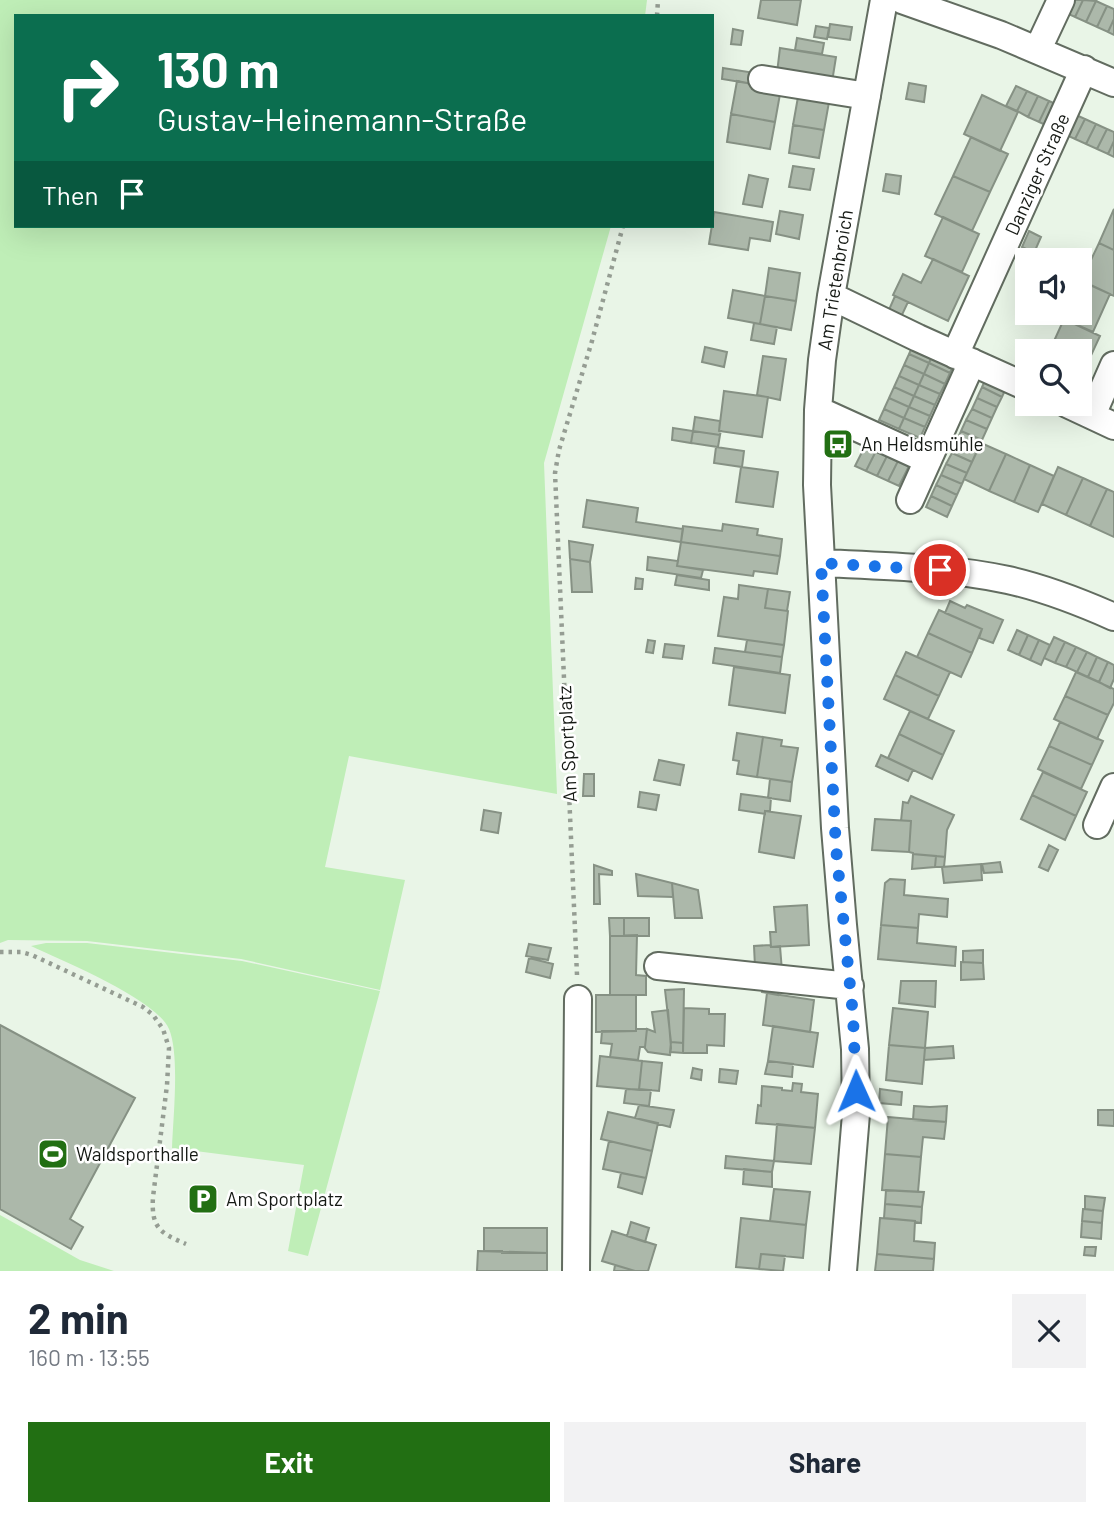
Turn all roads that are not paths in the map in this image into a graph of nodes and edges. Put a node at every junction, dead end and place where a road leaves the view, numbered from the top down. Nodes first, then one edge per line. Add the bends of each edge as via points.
1 (884, 0) edge
2 (901, 0) edge
3 (1061, 0) edge
4 (1038, 49) junction
5 (1084, 69) junction
6 (762, 79) dead end
7 (1114, 83) edge
8 (867, 96) junction
9 (831, 296) junction
10 (963, 358) junction
11 (1114, 365) edge
12 (1015, 382) edge
13 (818, 410) junction
14 (1103, 420) edge
15 (928, 460) junction
16 (910, 500) dead end
17 (821, 563) junction
18 (1112, 612) edge
19 (1114, 787) edge
20 (1097, 825) dead end
21 (657, 966) dead end
22 (849, 986) junction
23 (578, 999) road end
24 (576, 1271) edge
25 (843, 1271) edge

1 - 8 street, Am Trietenbroich
2 - 4 street
3 - 4 street
4 - 5 street
5 - 7 street
5 - 10 street, Danziger Straße
6 - 8 street
8 - 9 street, Am Trietenbroich
9 - 10 street
9 - 13 street, Am Trietenbroich
10 - 12 street
10 - 15 street, Danziger Straße
11 - 14 street
13 - 15 street
13 - 17 street, Am Trietenbroich
15 - 16 street, Danziger Straße
17 - 18 street via 985,576
17 - 22 street
19 - 20 street
21 - 22 street
22 - 25 street via 856,1091
23 - 24 street

